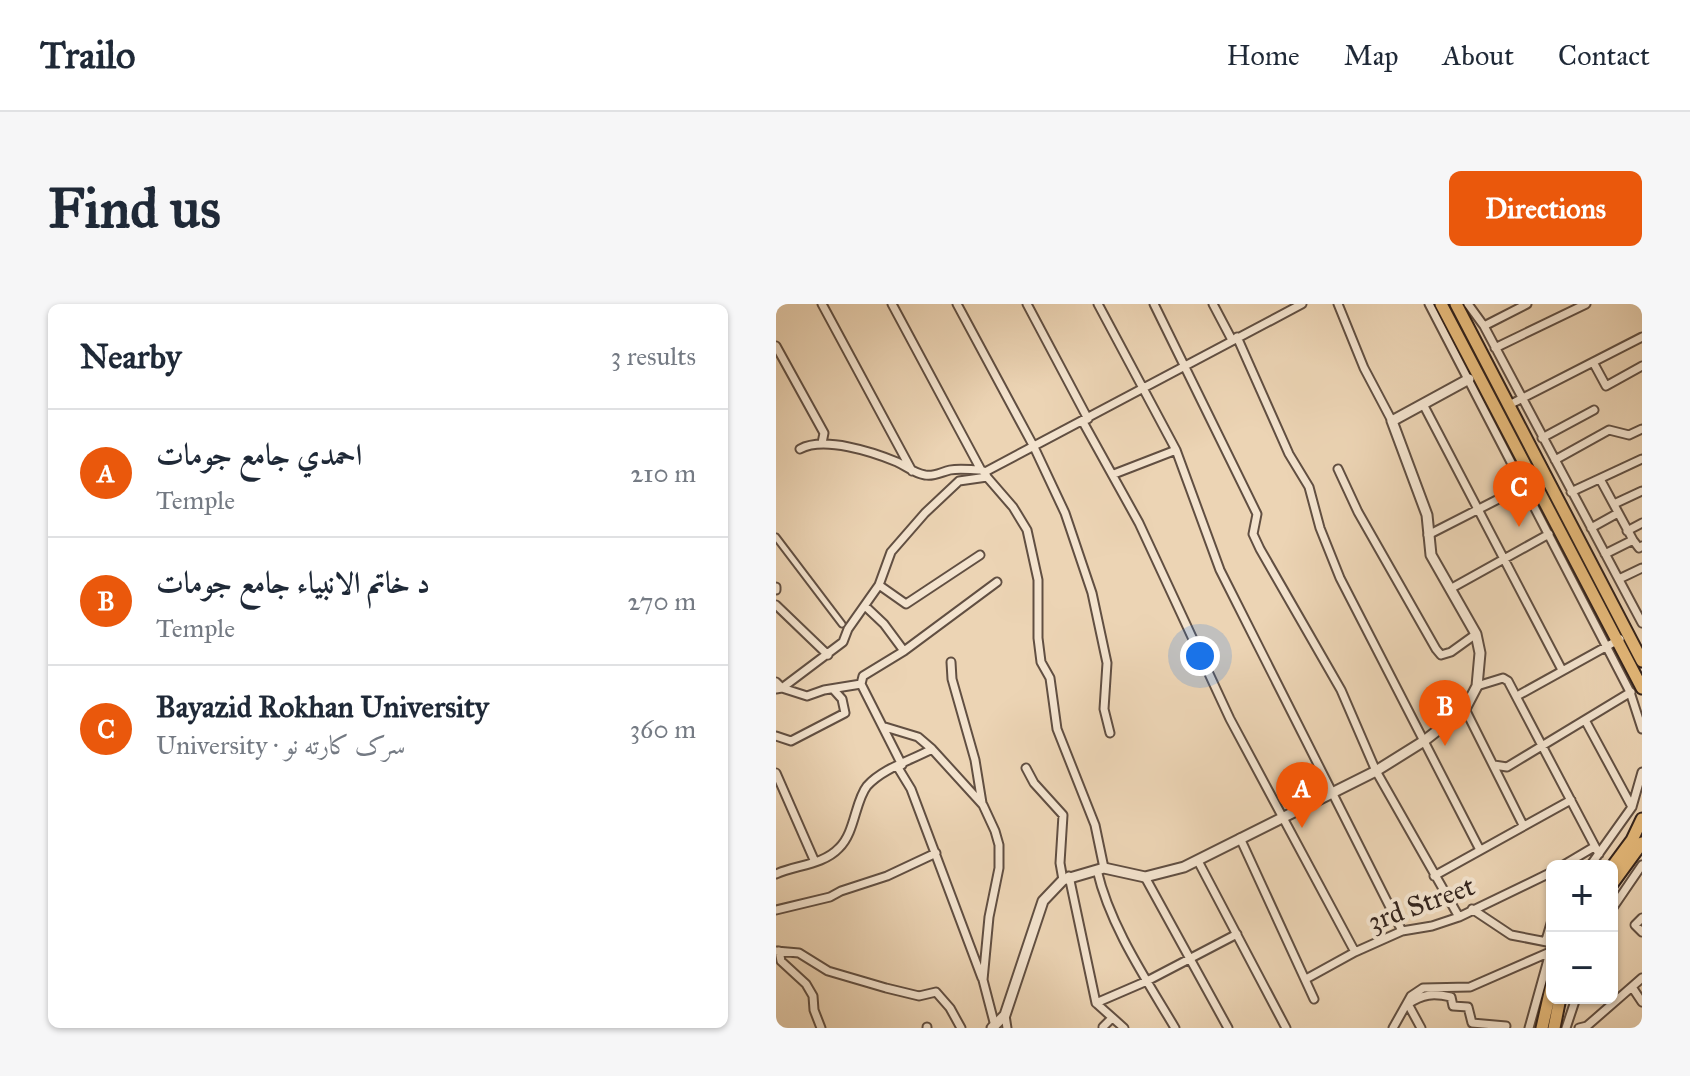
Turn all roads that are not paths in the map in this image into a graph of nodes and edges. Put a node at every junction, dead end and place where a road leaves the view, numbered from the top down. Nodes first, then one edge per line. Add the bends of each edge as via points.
1 (822, 304) edge
2 (892, 304) edge
3 (957, 304) edge
4 (1027, 304) edge
5 (1098, 304) edge
6 (1154, 304) edge
7 (1213, 304) edge
8 (1302, 304) edge
9 (1338, 304) edge
10 (1429, 304) edge
11 (1441, 304) edge
12 (1456, 304) edge
13 (1469, 304) edge
14 (1527, 304) edge
15 (1586, 304) edge
16 (1484, 326) junction
17 (1642, 337) edge
18 (1234, 338) junction
19 (776, 346) edge
20 (1495, 348) junction
21 (1593, 362) junction
22 (1186, 366) junction
23 (1642, 366) edge
24 (1469, 379) junction
25 (1143, 390) junction
26 (1522, 398) junction
27 (1423, 404) junction
28 (1509, 405) junction
29 (1594, 410) dead end
30 (1086, 421) junction
31 (1392, 421) junction
32 (1642, 429) edge
33 (1542, 438) junction
34 (822, 443) junction
35 (1034, 447) junction
36 (800, 449) dead end
37 (1176, 450) junction
38 (1642, 459) edge
39 (1555, 460) junction
40 (1338, 469) dead end
41 (913, 473) junction
42 (984, 473) junction
43 (1114, 474) junction
44 (1600, 479) junction
45 (1524, 486) junction
46 (1642, 491) edge
47 (1571, 492) junction
48 (1614, 504) junction
49 (1477, 510) junction
50 (1618, 513) junction
51 (1642, 523) edge
52 (1591, 528) junction
53 (1627, 531) junction
54 (1549, 534) junction
55 (1428, 535) junction
56 (776, 537) edge
57 (1633, 540) junction
58 (1642, 546) edge
59 (1605, 554) junction
60 (980, 555) dead end
61 (1504, 559) junction
62 (1642, 568) edge
63 (1619, 579) junction
64 (997, 582) dead end
65 (879, 585) junction
66 (1450, 589) junction
67 (776, 605) edge
68 (865, 606) junction
69 (1642, 623) edge
70 (842, 624) dead end
71 (1476, 634) junction
72 (1628, 635) junction
73 (1612, 643) junction
74 (904, 651) junction
75 (828, 655) junction
76 (1641, 657) edge
77 (951, 662) dead end
78 (1562, 670) junction
79 (861, 684) junction
80 (778, 686) edge
81 (1477, 686) junction
82 (833, 689) junction
83 (1638, 689) edge
84 (1517, 696) junction
85 (1465, 709) junction
86 (1585, 720) junction
87 (885, 727) junction
88 (1642, 729) edge
89 (1110, 733) dead end
90 (776, 736) edge
91 (1424, 741) junction
92 (1543, 746) junction
93 (932, 749) junction
94 (900, 765) junction
95 (1494, 765) junction
96 (1026, 768) dead end
97 (1376, 771) junction
98 (1642, 772) edge
99 (776, 773) edge
100 (1331, 792) junction
101 (1571, 800) junction
102 (983, 805) junction
103 (1632, 807) junction
104 (1281, 816) junction
105 (1642, 819) edge
106 (1523, 825) junction
107 (1240, 838) junction
108 (1642, 843) edge
109 (1480, 850) junction
110 (1596, 850) junction
111 (936, 853) junction
112 (1575, 860) edge
113 (1592, 860) edge
114 (1617, 860) edge
115 (1198, 861) junction
116 (815, 862) junction
117 (1642, 865) edge
118 (1100, 869) junction
119 (776, 874) edge
120 (1434, 876) junction
121 (1546, 876) edge
122 (1618, 876) edge
123 (1145, 877) junction
124 (1066, 878) junction
125 (1618, 900) edge
126 (1472, 909) junction
127 (776, 910) edge
128 (1459, 917) junction
129 (1642, 918) edge
130 (1402, 931) junction
131 (1642, 932) edge
132 (1237, 934) junction
133 (1546, 944) edge
134 (1546, 947) edge
135 (777, 951) edge
136 (1355, 952) junction
137 (1191, 958) junction
138 (1546, 961) edge
139 (1642, 978) edge
140 (1306, 979) junction
141 (983, 980) junction
142 (1147, 981) junction
143 (1632, 987) junction
144 (1314, 999) dead end
145 (1642, 1002) edge
146 (1096, 1003) junction
147 (1408, 1004) junction
148 (1556, 1004) edge
149 (1574, 1004) edge
150 (1005, 1015) junction
151 (1112, 1018) junction
152 (1506, 1026) edge
153 (994, 1027) edge
154 (1103, 1027) edge
155 (1568, 1027) edge
156 (821, 1028) edge
157 (961, 1028) edge
158 (1007, 1028) edge
159 (1124, 1028) edge
160 (1175, 1028) edge
161 (1228, 1028) edge
162 (1286, 1028) edge
163 (1393, 1028) edge
164 (1421, 1028) edge
165 (1529, 1028) edge

1 - 41 street
2 - 42 street
3 - 35 street
4 - 30 street
5 - 25 street
6 - 22 street
7 - 18 street
8 - 18 street
9 - 31 street
10 - 24 street
11 - 73 highway
12 - 28 highway
13 - 16 street
14 - 16 street
15 - 20 street
16 - 20 street
17 - 21 street
18 - 22 street
18 - 91 street via 1309,487 1340,578
19 - 34 street via 824,433
20 - 26 street
21 - 23 street via 1606,386
21 - 26 street
22 - 25 street
22 - 97 street via 1257,514 1253,534 1260,549 1341,690
24 - 27 street
24 - 45 street
25 - 30 street
25 - 37 street
26 - 28 street
26 - 33 street
27 - 31 street
27 - 49 street
28 - 72 highway
29 - 33 street
30 - 35 street
30 - 43 street
31 - 55 street via 1427,515
32 - 39 street via 1629,435 1609,430
33 - 39 street
34 - 36 street
34 - 41 street via 880,455
35 - 42 street
35 - 89 street via 1065,513 1092,593 1107,663 1104,709
37 - 43 street
37 - 100 street via 1220,570
38 - 44 street
39 - 47 street
40 - 71 street via 1441,655
41 - 42 street
42 - 65 street via 959,481 925,513 891,552
42 - 118 street via 1027,530 1038,580 1041,662 1050,678 1057,729 1095,825
43 - 104 street
44 - 47 street
44 - 48 street
45 - 49 street
45 - 54 street
46 - 48 street
47 - 52 street
48 - 50 street
49 - 55 street
49 - 61 street
50 - 52 street
50 - 53 street
51 - 53 street
52 - 59 street
53 - 57 street
54 - 61 street
54 - 73 street
55 - 66 street via 1431,555
56 - 70 street
57 - 58 street
57 - 59 street
59 - 63 street
60 - 65 street via 906,604
61 - 66 street
61 - 78 street
62 - 63 street
63 - 69 street
64 - 74 street
65 - 68 street
66 - 71 street
67 - 75 street
68 - 74 street
68 - 75 street via 843,642
71 - 81 street
72 - 73 street
72 - 76 highway
73 - 78 street
73 - 83 highway
74 - 79 street via 867,672
75 - 80 street
77 - 102 street
78 - 84 street
79 - 82 street
79 - 87 street
80 - 82 street via 807,696
81 - 84 street via 1505,678
81 - 85 street
82 - 90 street via 845,713 791,741
83 - 86 street
83 - 88 street
84 - 92 street
85 - 91 street
85 - 95 street
86 - 92 street
86 - 103 street
87 - 93 street via 918,737
87 - 94 street
91 - 97 street
91 - 109 street
92 - 95 street via 1507,767
92 - 101 street
93 - 94 street
93 - 102 street
94 - 111 street
94 - 116 street via 866,787 841,847
95 - 106 street
96 - 124 street via 1063,815 1060,863
97 - 100 street
97 - 120 street
98 - 103 street
99 - 116 street
100 - 104 street
100 - 130 street
101 - 106 street
101 - 110 street
102 - 141 street via 999,845 999,868
103 - 110 street
104 - 107 street
104 - 136 street
105 - 114 highway
106 - 109 street
107 - 115 street
107 - 140 street
108 - 122 highway
109 - 120 street
110 - 112 street
110 - 113 street
111 - 127 street via 830,897
111 - 141 street
115 - 123 street
115 - 132 street
116 - 119 street
117 - 125 street
118 - 123 street
118 - 124 street
118 - 142 street via 1102,894
120 - 128 street
121 - 126 street, 3rd Street
123 - 137 street
124 - 146 street
124 - 150 street via 1043,901
126 - 128 street, 3rd Street
126 - 133 street via 1511,935
128 - 130 street, 3rd Street
129 - 131 street via 1635,925
130 - 136 street, 3rd Street
132 - 137 street
132 - 162 street
134 - 147 street via 1470,987 1423,988
135 - 156 street via 813,996
135 - 157 street via 799,953 828,971 886,988 919,996 936,992
136 - 140 street, 3rd Street
137 - 142 street
137 - 161 street
138 - 165 street
139 - 143 street
140 - 144 street
141 - 153 street
142 - 146 street
142 - 160 street
143 - 145 street
143 - 155 street
146 - 151 street
147 - 152 street via 1423,995 1450,996 1452,1006 1468,1007 1470,1022
147 - 163 street
147 - 164 street
148 - 155 highway
149 - 155 street
150 - 153 street
150 - 158 street
151 - 154 street
151 - 159 street

